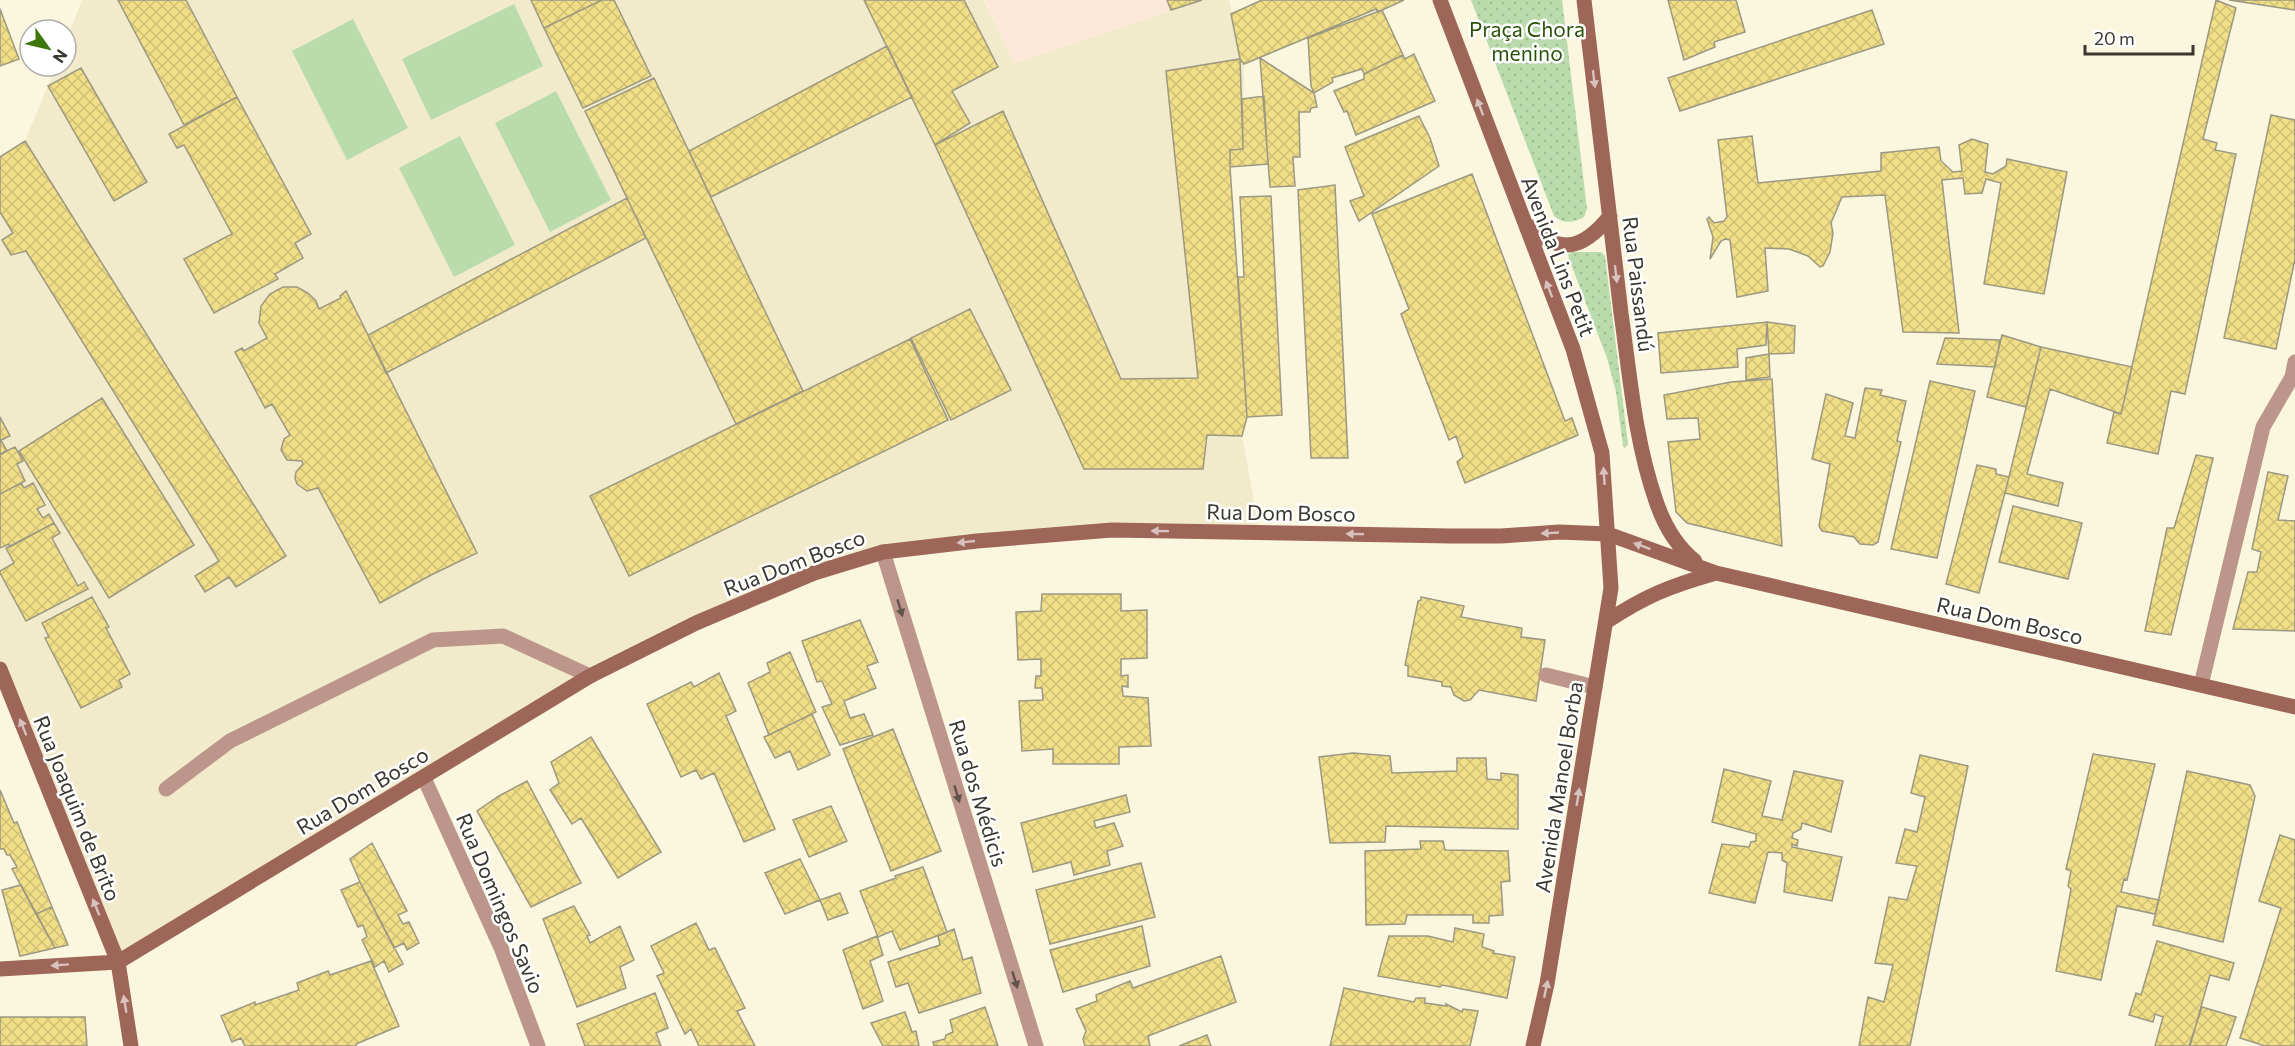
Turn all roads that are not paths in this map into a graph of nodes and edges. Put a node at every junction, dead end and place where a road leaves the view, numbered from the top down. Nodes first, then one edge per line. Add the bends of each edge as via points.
1 (1440, 0) edge
2 (1584, 0) edge
3 (1610, 216) junction
4 (1522, 221) junction
5 (2295, 362) edge
6 (1655, 500) joint
7 (1608, 534) junction
8 (883, 552) junction
9 (1716, 573) junction
10 (1606, 622) junction
11 (0, 669) edge
12 (1546, 675) dead end
13 (590, 676) junction
14 (2201, 685) junction
15 (1595, 687) junction
16 (2295, 707) edge
17 (424, 778) junction
18 (166, 789) dead end
19 (118, 962) junction
20 (0, 969) edge
21 (131, 1046) edge
22 (538, 1046) edge
23 (1036, 1046) edge
24 (1533, 1046) edge

4 -> 1 main road, Avenida Lins Petit
2 -> 3 main road, Rua Paissandú
3 - 4 main road via 1597,233 1574,245 1547,241
3 -> 6 main road, Rua Paissandú via 1635,419
7 -> 4 main road, Avenida Lins Petit via 1602,453 1590,409 1573,350
5 - 14 street via 2292,377 2264,427
6 - 9 main road, Rua Dom Bosco via 1680,549
7 -> 8 main road, Rua Dom Bosco via 1112,530
9 -> 7 main road, Rua Dom Bosco
7 - 10 main road, Avenida Manoel Borba via 1611,588
8 - 13 main road, Rua Dom Bosco via 782,586
8 -> 23 street, Rua dos Médicis
9 - 10 main road via 1664,589
9 - 14 main road, Rua Dom Bosco
10 - 15 main road, Avenida Manoel Borba
19 -> 11 main road, Rua Joaquim de Brito
12 - 15 street
13 - 17 main road, Rua Dom Bosco
13 - 18 street via 503,636 433,640 230,741
14 - 16 main road, Rua Dom Bosco
24 -> 15 main road, Avenida Manoel Borba via 1547,984
17 - 19 main road, Rua Dom Bosco
17 - 22 street, Rua Domingos Savio via 502,950
19 -> 20 main road
21 -> 19 main road, Rua Joaquim de Brito

